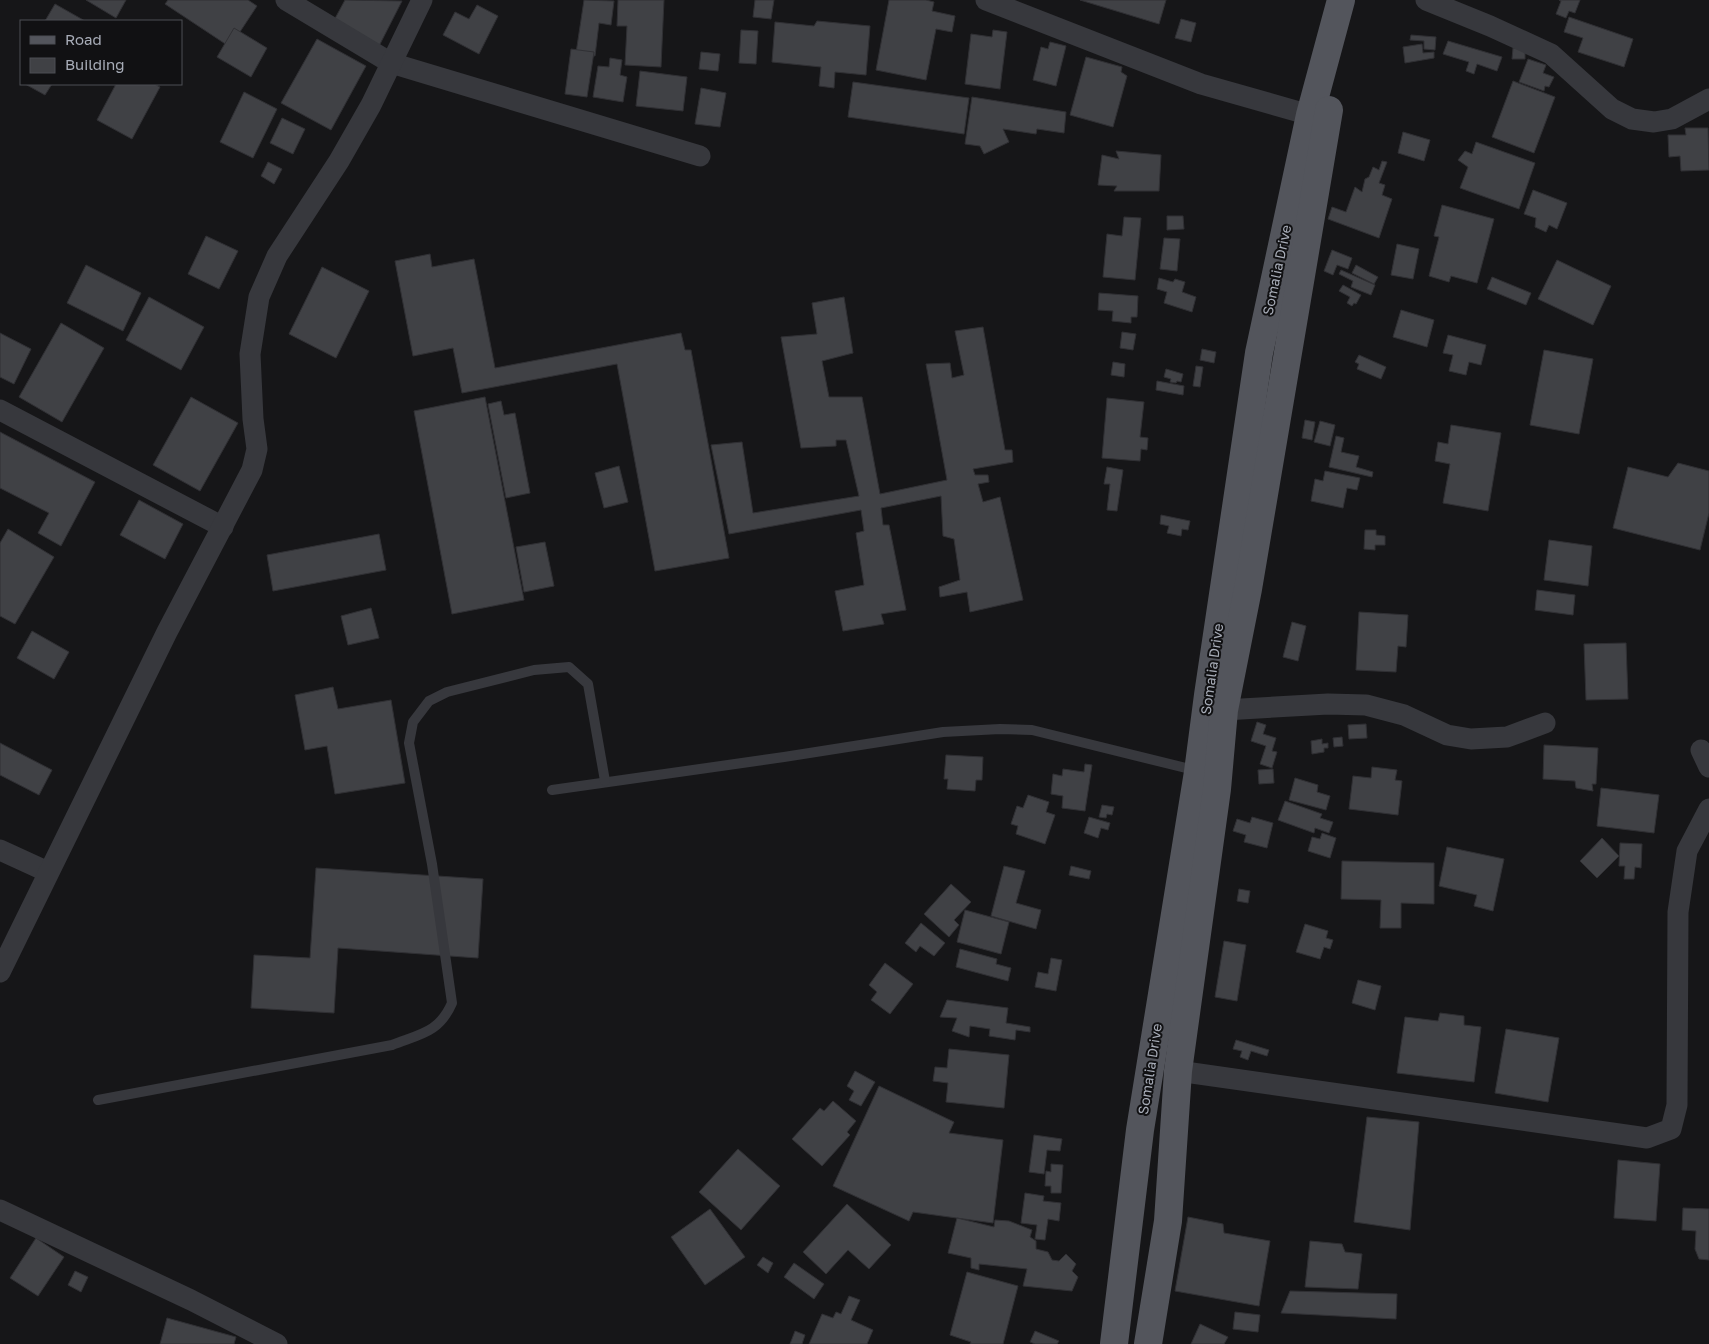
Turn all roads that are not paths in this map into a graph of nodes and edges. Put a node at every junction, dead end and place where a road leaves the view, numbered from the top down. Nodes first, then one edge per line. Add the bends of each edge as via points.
1 (286, 0) edge
2 (422, 0) edge
3 (986, 0) edge
4 (1341, 0) edge
5 (1360, 0) edge
6 (1426, 0) edge
7 (391, 63) junction
8 (1709, 99) edge
9 (1310, 115) junction
10 (700, 156) dead end
11 (0, 410) edge
12 (223, 527) junction
13 (1224, 710) junction
14 (1545, 723) dead end
15 (1198, 772) junction
16 (605, 781) junction
17 (552, 790) dead end
18 (1709, 809) edge
19 (0, 850) edge
20 (48, 872) junction
21 (0, 972) edge
22 (1178, 1071) junction
23 (98, 1100) dead end
24 (5, 1218) edge
25 (277, 1344) edge
26 (1114, 1344) edge
27 (1148, 1344) edge

1 - 7 street
2 - 7 street
3 - 9 street via 1201,84
4 - 9 main road, Somalia Drive
5 - 13 main road, Somalia Drive via 1329,109 1248,589
6 - 8 street via 1551,54 1612,109 1632,119 1654,122 1672,118
7 - 10 street
7 - 12 street via 339,161 277,256 259,297 250,354 257,449 252,470
9 - 15 main road, Somalia Drive via 1260,353
11 - 12 street
12 - 20 street
13 - 14 street via 1366,705 1404,715 1447,735 1472,740 1507,738
13 - 22 main road, Somalia Drive via 1217,789
15 - 16 lane via 1032,730 1000,729 944,732
15 - 26 main road, Somalia Drive via 1140,1130
16 - 17 lane
16 - 23 lane via 588,684 569,667 534,670 447,692 429,701 413,722 409,743 432,864 452,1003 446,1017 433,1030 392,1045
18 - 22 street via 1687,851 1678,912 1677,1105 1671,1129 1647,1138
19 - 20 street
20 - 21 street
22 - 27 main road, Somalia Drive via 1168,1221
24 - 25 street via 191,1300

